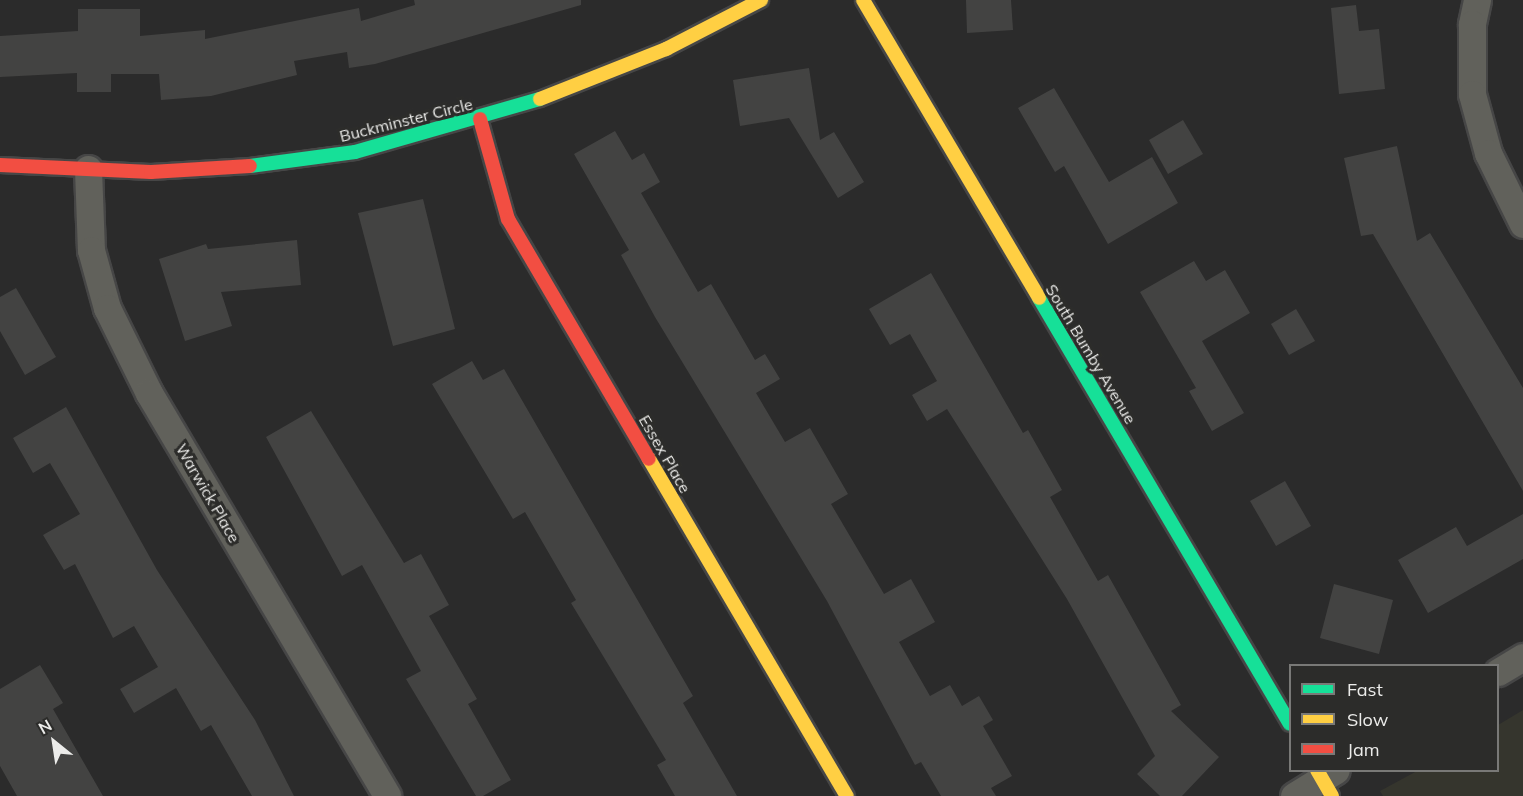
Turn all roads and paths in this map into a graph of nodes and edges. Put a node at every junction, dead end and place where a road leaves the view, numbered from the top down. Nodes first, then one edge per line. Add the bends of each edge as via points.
1 (761, 0) edge
2 (863, 0) edge
3 (1477, 0) edge
4 (480, 119) junction
5 (0, 165) edge
6 (88, 169) junction
7 (1523, 224) edge
8 (1523, 657) edge
9 (1499, 671) edge
10 (1289, 722) edge
11 (1327, 779) edge
12 (387, 796) edge
13 (847, 796) edge
14 (1294, 796) edge

1 - 4 street, Buckminster Circle via 666,49 577,87
2 - 10 street, South Bumby Avenue
3 - 7 street via 1472,24 1472,93 1488,153
4 - 6 street, Buckminster Circle via 355,152 225,168
4 - 13 street, Essex Place via 508,219
5 - 6 street, Buckminster Circle
6 - 12 street, Warwick Place via 91,250 107,308 149,393
8 - 9 street
11 - 14 street

